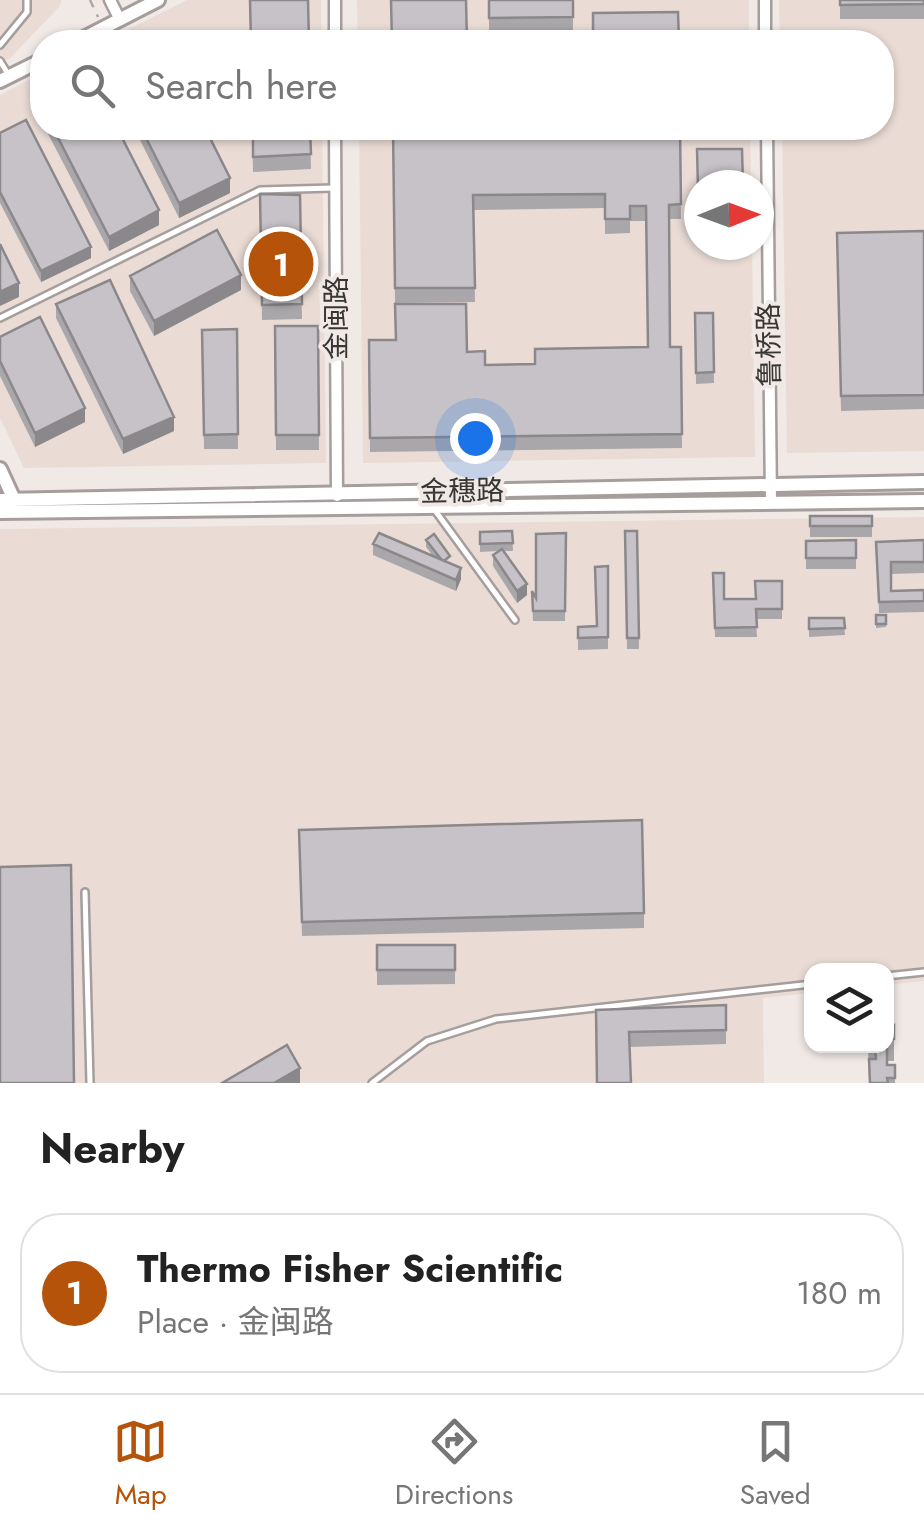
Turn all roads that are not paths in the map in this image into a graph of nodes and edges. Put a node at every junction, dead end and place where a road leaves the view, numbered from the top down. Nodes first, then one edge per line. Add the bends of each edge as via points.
1 (27, 0) edge
2 (110, 0) edge
3 (158, 0) edge
4 (334, 0) edge
5 (765, 0) edge
6 (120, 20) junction
7 (100, 30) edge
8 (335, 30) edge
9 (766, 30) edge
10 (0, 45) edge
11 (0, 61) edge
12 (30, 66) edge
13 (5, 79) edge
14 (336, 140) edge
15 (766, 140) edge
16 (336, 188) junction
17 (0, 318) edge
18 (0, 469) edge
19 (924, 482) edge
20 (770, 486) junction
21 (337, 500) junction
22 (924, 500) edge
23 (771, 503) junction
24 (6, 504) edge
25 (432, 506) junction
26 (515, 620) dead end
27 (86, 892) dead end
28 (924, 972) edge
29 (894, 975) edge
30 (804, 985) edge
31 (90, 1083) edge
32 (372, 1083) edge

1 - 10 lane via 28,12
2 - 6 street
3 - 6 street
4 - 8 street
5 - 9 street
6 - 7 street
11 - 13 lane
12 - 13 street
14 - 16 street, 金闽路
15 - 20 street, 鲁桥路
16 - 17 lane via 260,190
16 - 21 street, 金闽路
18 - 24 street
19 - 20 street, 金穗路
20 - 21 street, 金穗路
20 - 23 street, 鲁桥路
21 - 24 street, 金穗路
21 - 25 street, 金穗路
22 - 23 street, 金穗路
23 - 25 street, 金穗路
25 - 26 lane
27 - 31 lane
28 - 29 lane
30 - 32 lane via 496,1020 427,1041

